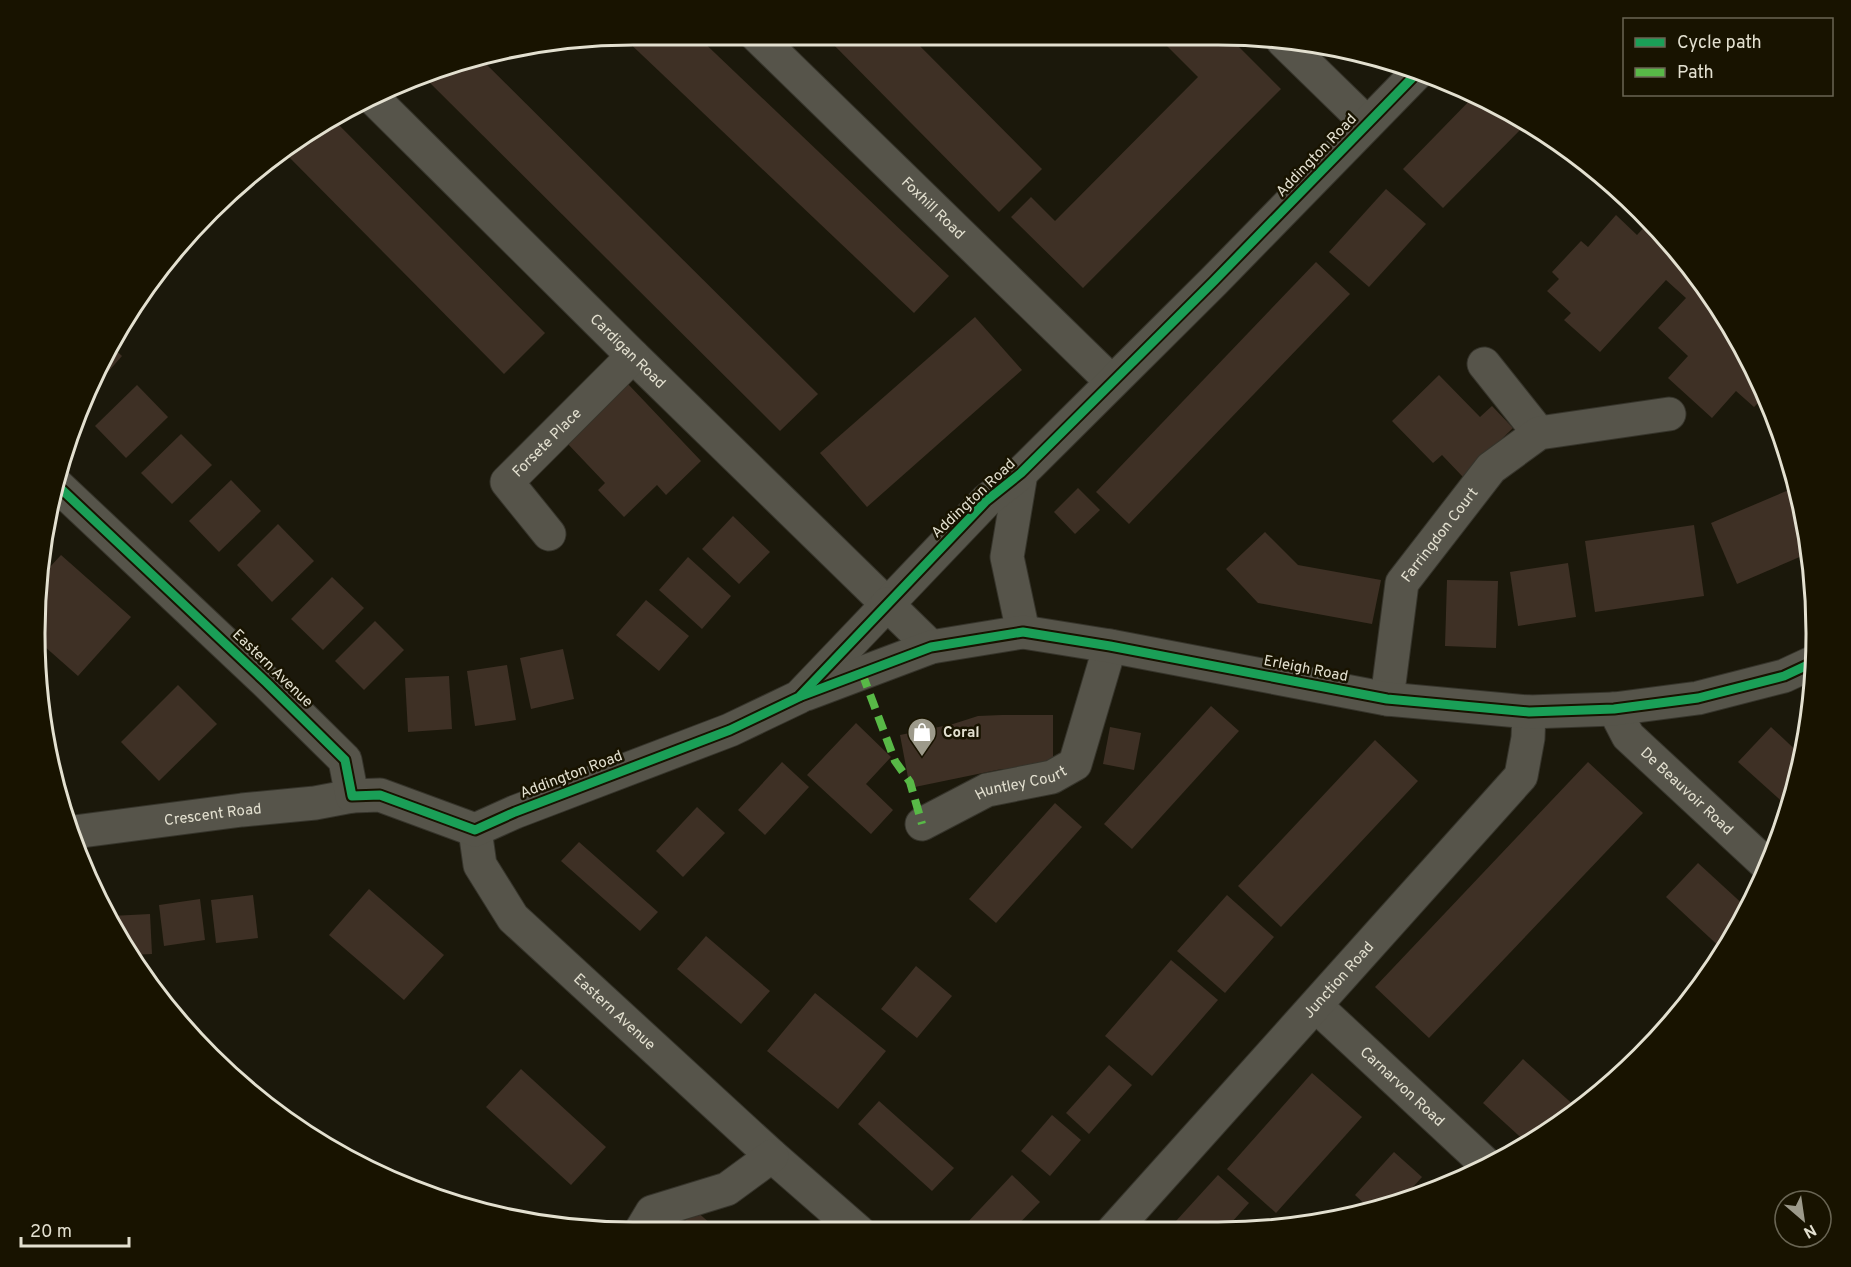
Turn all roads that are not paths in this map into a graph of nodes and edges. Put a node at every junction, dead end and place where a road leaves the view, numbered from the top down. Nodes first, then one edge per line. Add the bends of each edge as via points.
1 (766, 45) edge
2 (1291, 50) edge
3 (1412, 78) edge
4 (378, 104) edge
5 (1367, 123) junction
6 (633, 356) junction
7 (1484, 364) dead end
8 (1112, 382) junction
9 (1669, 414) dead end
10 (1539, 433) junction
11 (1021, 473) junction
12 (63, 490) edge
13 (549, 534) dead end
14 (887, 604) junction
15 (1023, 632) junction
16 (1110, 646) junction
17 (931, 647) junction
18 (1805, 666) edge
19 (799, 697) junction
20 (1387, 699) junction
21 (1614, 709) junction
22 (1529, 712) junction
23 (352, 796) junction
24 (922, 824) dead end
25 (475, 830) junction
26 (79, 831) edge
27 (1761, 859) edge
28 (1316, 1006) junction
29 (772, 1156) junction
30 (1481, 1159) edge
31 (646, 1222) edge
32 (847, 1222) edge
33 (1122, 1222) edge

1 - 8 street, Foxhill Road
2 - 5 street
3 - 5 street, Addington Road
4 - 6 street, Cardigan Road
5 - 8 street, Addington Road
6 - 13 street, Forsete Place via 507,482
6 - 14 street, Cardigan Road
7 - 10 street
8 - 11 street, Addington Road
9 - 10 street, Farringdon Court
10 - 20 street, Farringdon Court via 1491,468 1402,583
11 - 14 street, Addington Road via 986,501
11 - 15 street, Addington Road via 1007,557
12 - 23 street, Eastern Avenue via 345,760
14 - 17 street, Cardigan Road
14 - 19 street, Addington Road
15 - 16 street, Erleigh Road
15 - 17 street, Erleigh Road
16 - 20 street, Erleigh Road
16 - 24 street, Huntley Court via 1075,764 1052,777 987,790
17 - 19 street, Erleigh Road
18 - 21 street, Erleigh Road via 1784,676 1698,698
19 - 25 street, Addington Road via 730,730
20 - 22 street, Erleigh Road
21 - 22 street, Erleigh Road
21 - 27 street, De Beauvoir Road via 1628,736
22 - 28 street, Junction Road via 1521,776
23 - 25 street via 380,795
23 - 26 street, Crescent Road
25 - 29 street, Eastern Avenue via 480,865 513,918
28 - 30 street, Carnarvon Road
28 - 33 street, Junction Road
29 - 31 street via 727,1189 652,1212
29 - 32 street, Eastern Avenue

